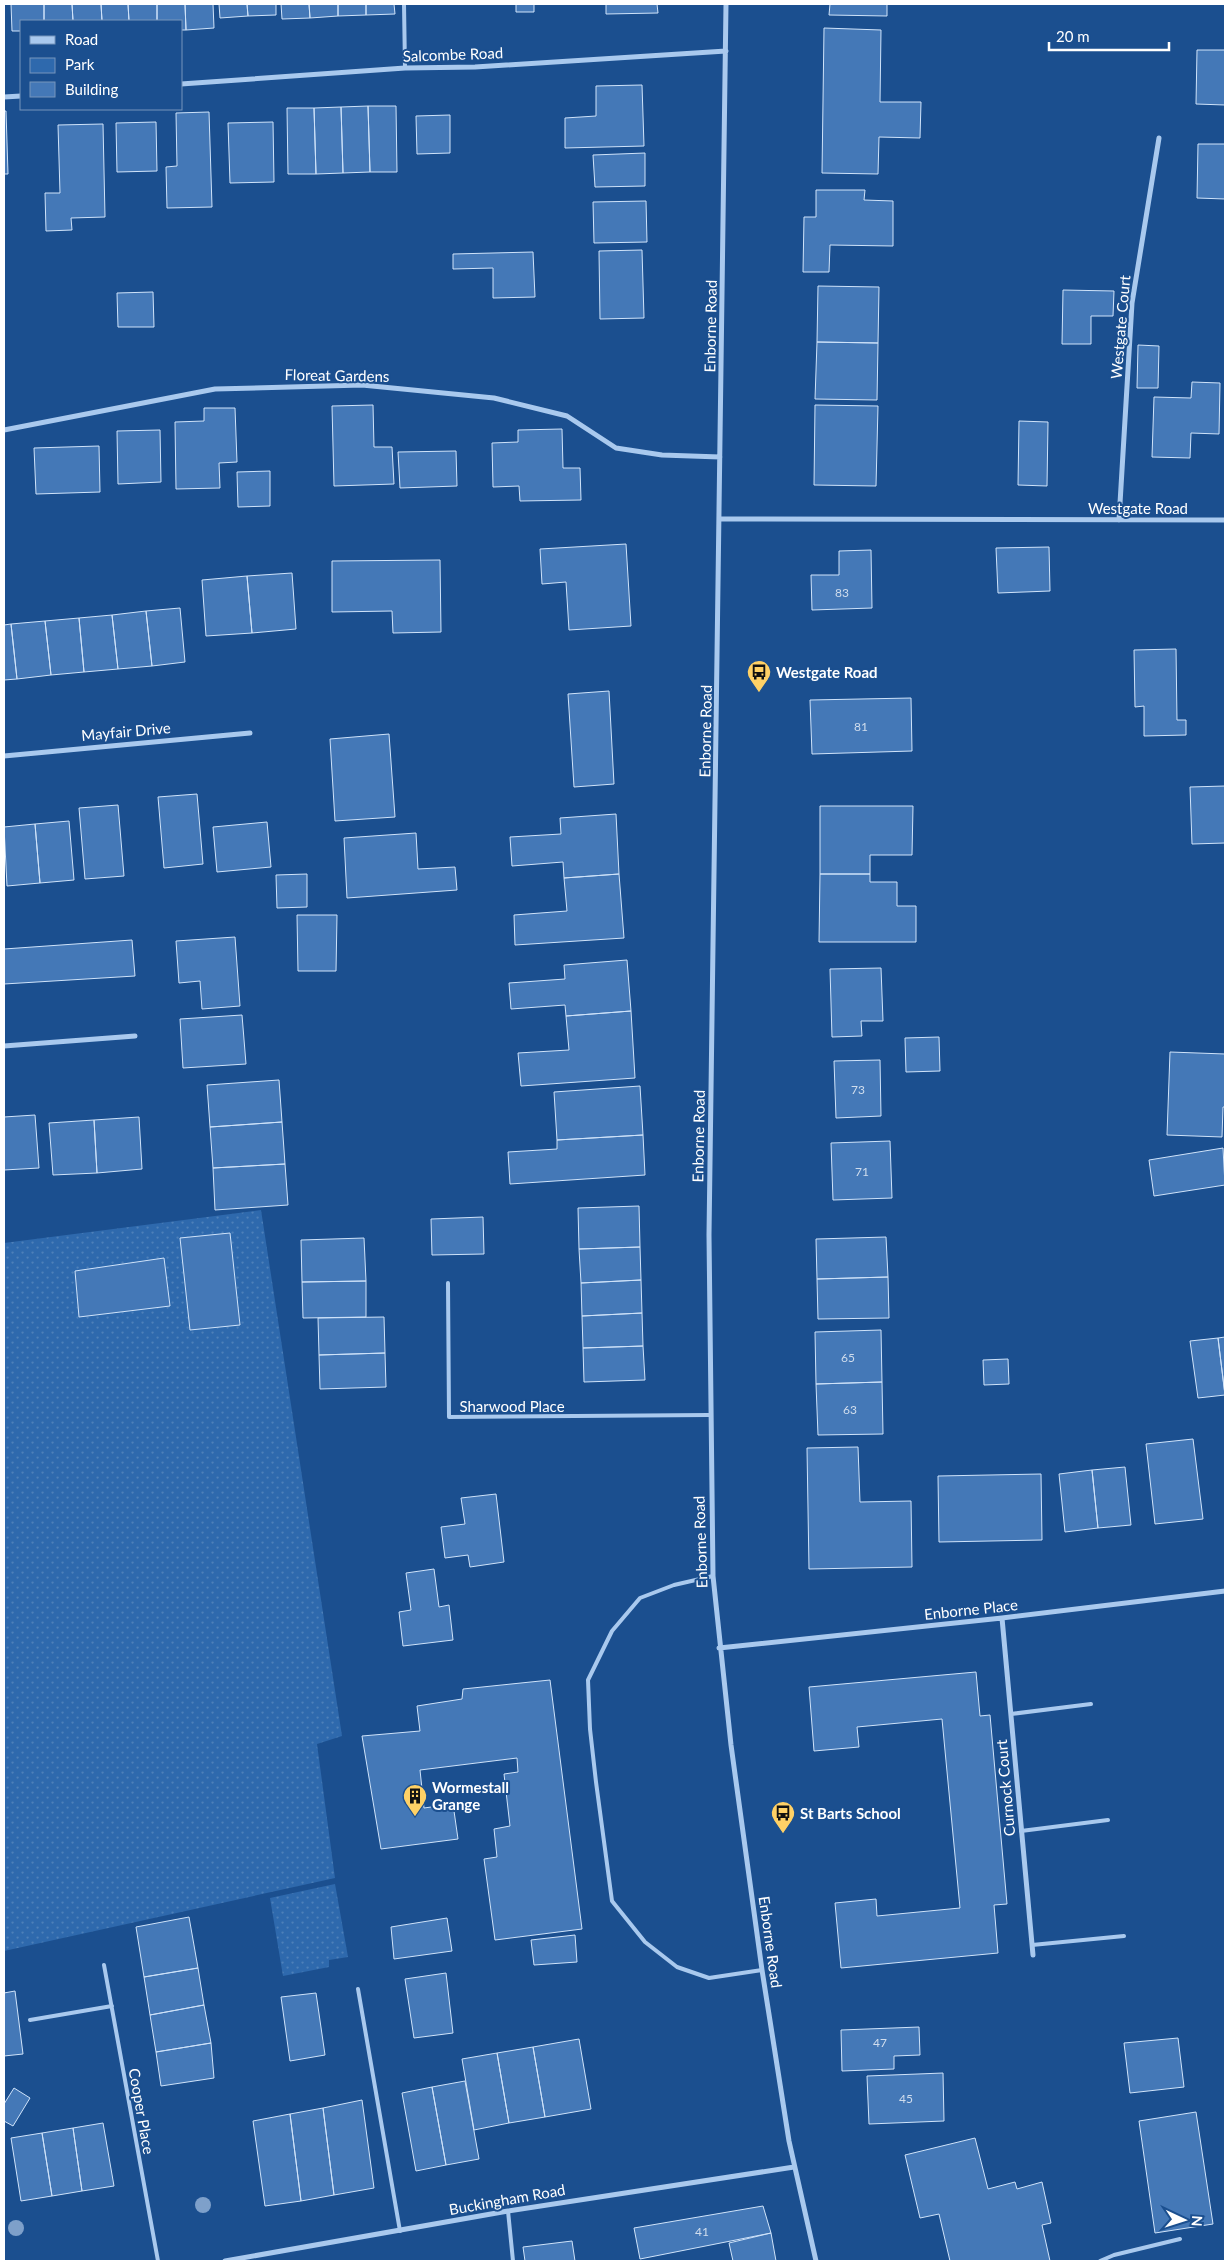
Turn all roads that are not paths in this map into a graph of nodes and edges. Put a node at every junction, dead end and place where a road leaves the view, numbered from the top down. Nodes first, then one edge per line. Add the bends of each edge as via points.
1 (404, 4) edge
2 (726, 4) edge
3 (726, 51) junction
4 (406, 68) junction
5 (182, 84) edge
6 (20, 96) edge
7 (4, 97) edge
8 (1159, 138) dead end
9 (4, 430) edge
10 (720, 456) junction
11 (720, 519) junction
12 (1119, 520) junction
13 (1225, 520) edge
14 (250, 732) dead end
15 (4, 756) edge
16 (135, 1036) dead end
17 (4, 1046) edge
18 (448, 1283) dead end
19 (709, 1416) junction
20 (713, 1576) junction
21 (1225, 1591) edge
22 (1002, 1618) junction
23 (719, 1648) junction
24 (1091, 1704) dead end
25 (1011, 1714) junction
26 (1108, 1820) dead end
27 (1022, 1831) junction
28 (1124, 1936) dead end
29 (1032, 1945) junction
30 (1033, 1955) dead end
31 (104, 1965) dead end
32 (762, 1970) junction
33 (358, 1989) dead end
34 (112, 2006) junction
35 (30, 2020) dead end
36 (794, 2167) junction
37 (508, 2211) junction
38 (400, 2230) junction
39 (1180, 2240) dead end
40 (158, 2261) edge
41 (225, 2261) edge
42 (513, 2261) edge
43 (816, 2261) edge
44 (1100, 2261) edge

1 - 4 lane
2 - 3 street, Enborne Road
3 - 4 street, Salcombe Road via 475,67
3 - 10 street, Enborne Road
4 - 5 street, Salcombe Road
6 - 7 street
8 - 12 street, Westgate Court via 1132,303
9 - 10 street, Floreat Gardens via 215,389 362,385 494,398 566,416 616,448 662,455
10 - 11 street, Enborne Road
11 - 12 street, Westgate Road
11 - 19 street, Enborne Road
12 - 13 street, Westgate Road
14 - 15 street, Mayfair Drive
16 - 17 street
18 - 19 lane, Sharwood Place via 449,1417
19 - 20 street, Enborne Road
20 - 23 street, Enborne Road
20 - 32 lane via 640,1598 612,1631 588,1680 595,1773 612,1901 645,1942 678,1967 710,1978
21 - 22 street, Enborne Place
22 - 23 street, Enborne Place
22 - 25 street, Curnock Court
23 - 32 street, Enborne Road
24 - 25 lane
25 - 27 street, Curnock Court
26 - 27 lane
27 - 29 street, Curnock Court
28 - 29 lane
29 - 30 street, Curnock Court
31 - 34 lane, Cooper Place
32 - 36 street, Enborne Road
33 - 38 lane
34 - 35 lane
34 - 40 lane, Cooper Place
36 - 37 street, Buckingham Road
36 - 43 street, Enborne Road
37 - 38 street, Buckingham Road
37 - 42 lane
38 - 41 street, Buckingham Road
39 - 44 lane

